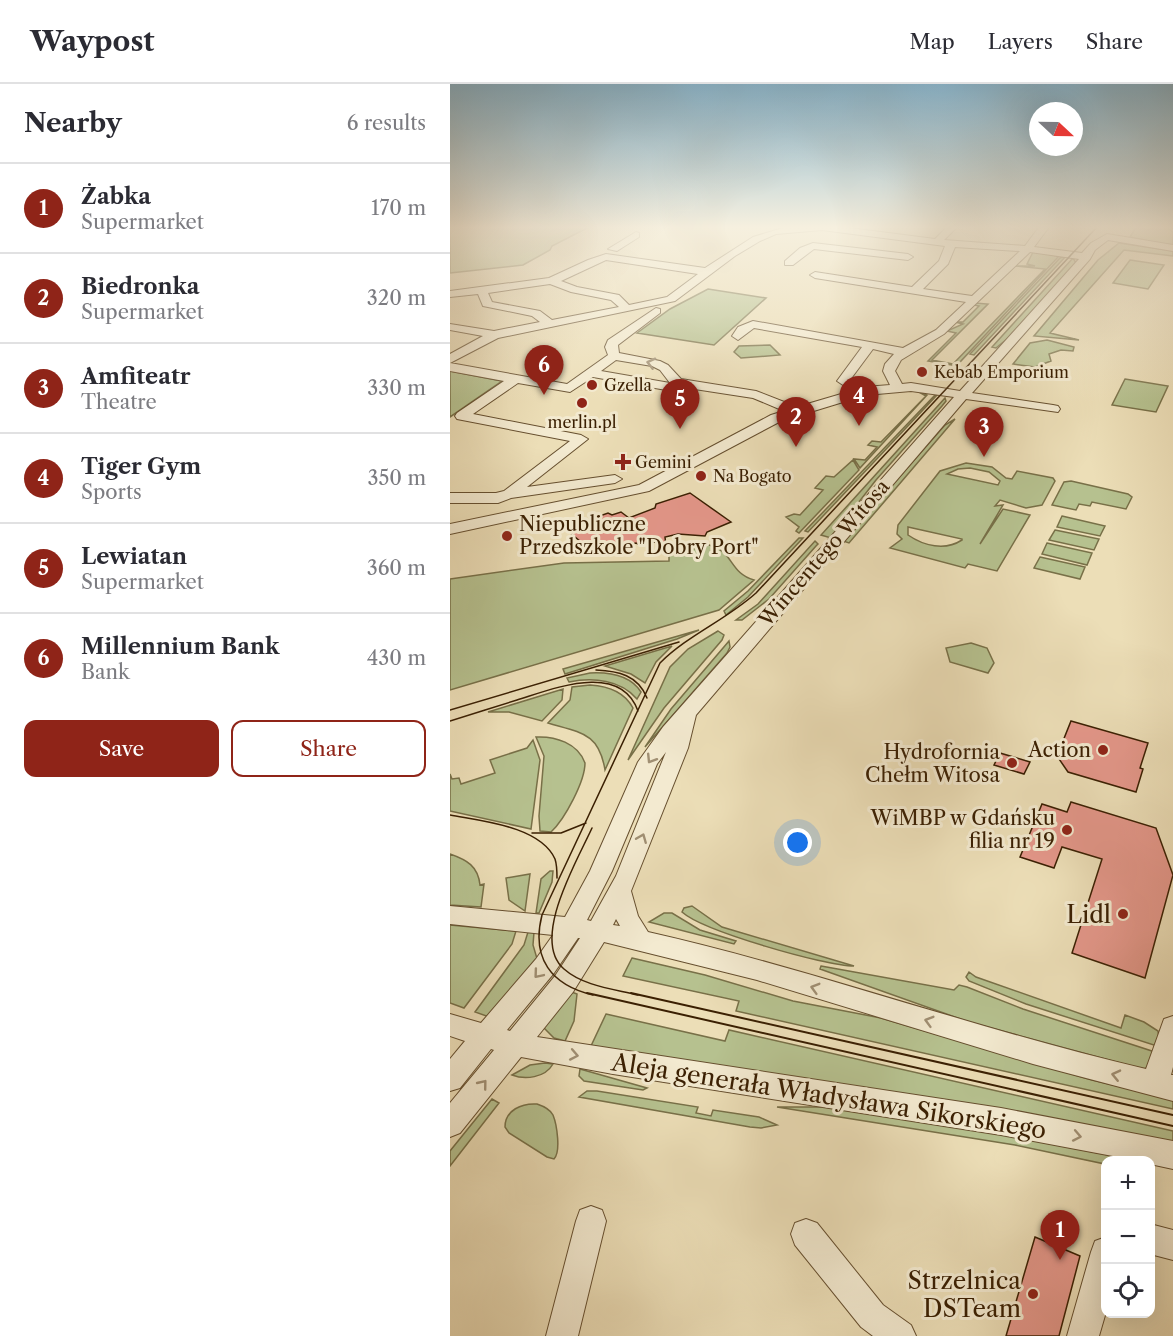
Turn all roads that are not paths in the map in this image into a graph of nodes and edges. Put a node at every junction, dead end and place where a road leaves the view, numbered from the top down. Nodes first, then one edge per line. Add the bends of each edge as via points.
1 (517, 285) edge
2 (563, 285) edge
3 (688, 285) edge
4 (882, 285) edge
5 (920, 285) edge
6 (989, 285) edge
7 (1061, 285) edge
8 (482, 290) junction
9 (915, 290) junction
10 (450, 294) edge
11 (974, 300) junction
12 (626, 308) junction
13 (656, 311) dead end
14 (548, 323) junction
15 (450, 327) edge
16 (494, 335) junction
17 (738, 336) dead end
18 (870, 345) junction
19 (904, 352) junction
20 (614, 356) junction
21 (450, 359) edge
22 (450, 368) edge
23 (590, 373) junction
24 (514, 380) junction
25 (843, 381) dead end
26 (897, 387) junction
27 (963, 394) junction
28 (763, 398) junction
29 (1053, 409) dead end
30 (795, 411) junction
31 (615, 479) dead end
32 (509, 494) junction
33 (450, 498) edge
34 (486, 498) junction
35 (488, 522) junction
36 (450, 529) edge
37 (688, 713) junction
38 (620, 892) junction
39 (450, 915) edge
40 (572, 927) junction
41 (598, 931) junction
42 (640, 940) junction
43 (450, 1025) edge
44 (1173, 1027) edge
45 (486, 1037) junction
46 (516, 1044) junction
47 (450, 1079) edge
48 (1163, 1086) edge
49 (450, 1124) edge
50 (1173, 1155) edge
51 (591, 1221) dead end
52 (806, 1234) dead end
53 (1155, 1240) edge
54 (1173, 1245) edge
55 (1103, 1264) edge
56 (562, 1336) edge
57 (900, 1336) edge
58 (1083, 1336) edge

1 - 8 street
2 - 12 street via 615,297
3 - 12 street via 664,301
4 - 9 street
5 - 9 street
6 - 11 street
7 - 27 street, Wincentego Witosa
8 - 10 street
8 - 14 street via 488,304 536,313
9 - 11 street
11 - 19 street via 936,335
12 - 14 street
13 - 20 street via 612,342
14 - 16 street
15 - 16 street
16 - 21 street
17 - 18 street via 753,324
18 - 19 street
18 - 25 street
19 - 26 street via 889,368
20 - 23 street
28 -> 20 street via 678,382 660,365
22 - 24 street
23 - 24 street via 570,388
23 - 28 street via 745,399
24 - 32 street via 462,416 581,439
26 - 27 street
26 - 30 street via 865,391
27 - 29 street
27 - 37 street, Wincentego Witosa
28 - 30 street
30 - 35 street via 759,425 644,488
31 - 32 street
32 - 34 street
33 - 34 street
34 - 35 street
35 - 36 street
38 -> 37 street, Wincentego Witosa via 678,748
37 -> 40 street, Wincentego Witosa via 648,762
38 - 41 street, Wincentego Witosa
38 - 42 street via 627,917
39 - 40 street
40 - 41 street
40 -> 45 street, Wincentego Witosa
41 - 42 street
41 - 46 street, Wincentego Witosa via 570,975
48 -> 42 street
43 - 45 street, Aleja generała Władysława Sikorskiego
44 - 48 street
45 - 46 street, Aleja generała Władysława Sikorskiego
45 - 47 street, Wincentego Witosa
49 -> 46 street, Wincentego Witosa
46 -> 50 street, Aleja generała Władysława Sikorskiego via 1045,1129
51 - 56 street
52 - 57 street via 872,1316
53 - 54 street
55 - 58 street

